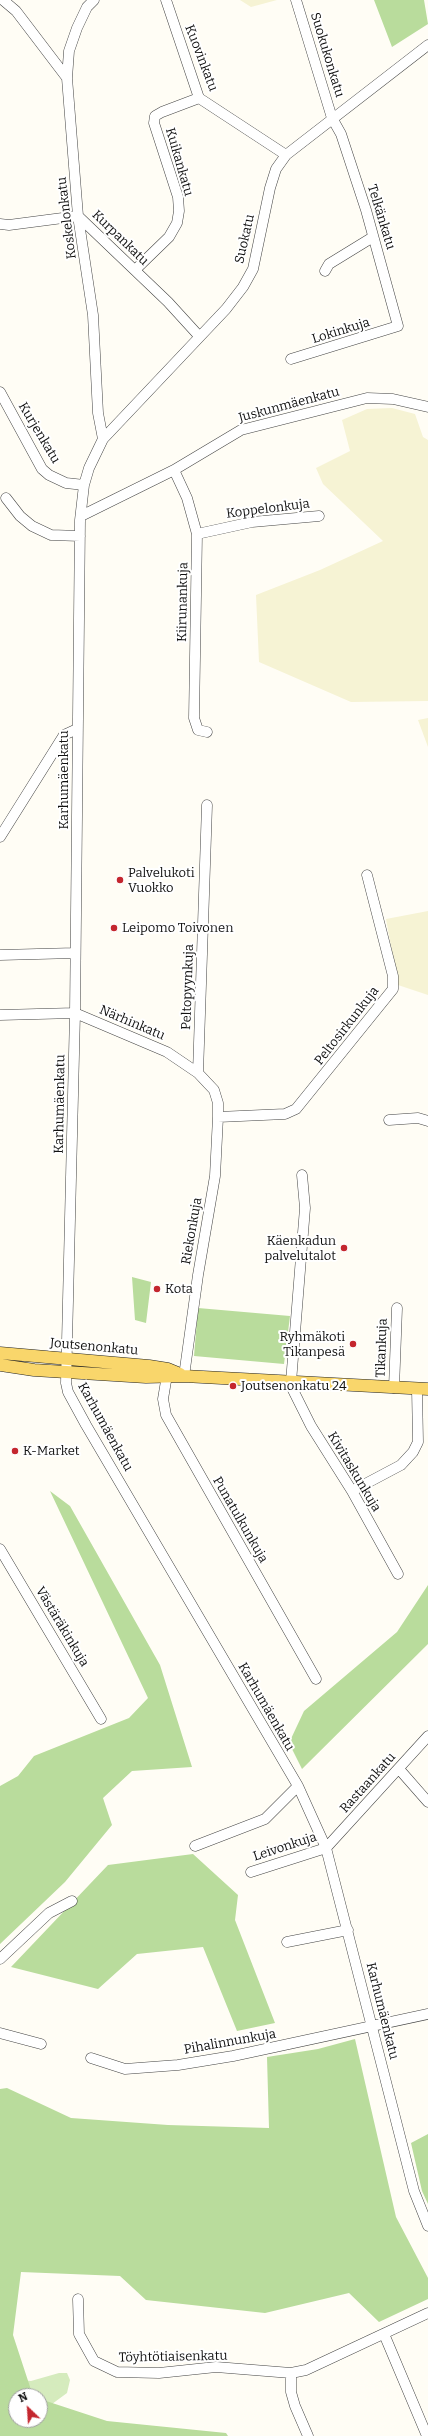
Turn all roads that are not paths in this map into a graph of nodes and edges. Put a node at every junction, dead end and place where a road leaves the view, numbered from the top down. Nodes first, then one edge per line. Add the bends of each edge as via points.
1 (3, 0) edge
2 (94, 0) edge
3 (166, 0) edge
4 (296, 0) edge
5 (428, 45) edge
6 (67, 78) junction
7 (199, 98) junction
8 (332, 118) junction
9 (286, 155) junction
10 (78, 216) junction
11 (0, 224) edge
12 (374, 237) junction
13 (135, 270) junction
14 (325, 271) dead end
15 (398, 326) joint
16 (199, 336) junction
17 (291, 360) dead end
18 (0, 392) edge
19 (428, 407) edge
20 (103, 439) junction
21 (174, 470) junction
22 (84, 485) junction
23 (6, 498) dead end
24 (82, 500) joint
25 (81, 516) junction
26 (319, 516) dead end
27 (197, 534) junction
28 (80, 536) junction
29 (77, 729) junction
30 (207, 732) dead end
31 (206, 805) dead end
32 (0, 837) edge
33 (368, 875) dead end
34 (76, 952) junction
35 (0, 955) edge
36 (75, 1013) junction
37 (0, 1015) edge
38 (198, 1073) junction
39 (214, 1090) joint
40 (218, 1117) junction
41 (389, 1120) dead end
42 (428, 1121) edge
43 (302, 1175) dead end
44 (397, 1308) dead end
45 (0, 1353) edge
46 (68, 1359) junction
47 (0, 1365) edge
48 (67, 1371) junction
49 (168, 1373) junction
50 (184, 1376) junction
51 (291, 1382) junction
52 (394, 1388) junction
53 (422, 1389) edge
54 (423, 1442) edge
55 (352, 1491) junction
56 (0, 1548) edge
57 (398, 1574) dead end
58 (316, 1678) dead end
59 (101, 1719) dead end
60 (428, 1736) edge
61 (399, 1769) junction
62 (298, 1786) junction
63 (428, 1802) edge
64 (195, 1846) dead end
65 (326, 1848) junction
66 (251, 1872) dead end
67 (72, 1901) dead end
68 (348, 1930) junction
69 (286, 1942) dead end
70 (0, 1960) edge
71 (428, 2014) edge
72 (373, 2027) junction
73 (0, 2033) edge
74 (41, 2044) dead end
75 (91, 2058) dead end
76 (428, 2226) edge
77 (78, 2299) dead end
78 (428, 2313) edge
79 (384, 2334) junction
80 (291, 2373) junction
81 (308, 2436) edge
82 (427, 2436) edge

1 - 6 street via 16,11
2 - 6 street, Koskelonkatu via 87,7 69,51
3 - 7 street, Kuovinkatu
4 - 8 street, Suokukonkatu
5 - 8 street, Suokatu
6 - 10 street, Koskelonkatu
7 - 9 street, Kuovinkatu
7 - 13 street, Kuikankatu via 155,116 154,123 178,196 179,211 177,224 169,237
8 - 9 street, Suokatu
8 - 12 street, Telkänkatu via 341,134
9 - 16 street, Suokatu via 276,169 270,188 253,269 226,309
10 - 11 street, Kurpankatu
10 - 13 street, Kurpankatu
10 - 20 street, Koskelonkatu via 93,315 98,413
12 - 14 street via 329,264
12 - 15 street, Telkänkatu
13 - 16 street, Kurpankatu
15 - 17 street, Lokinkuja
16 - 20 street, Suokatu
18 - 22 street, Kurjenkatu via 42,469 66,483
19 - 21 street, Juskunmäenkatu via 393,399 366,398 241,430
20 - 22 street, Suokatu
21 - 25 street, Juskunmäenkatu
21 - 27 street, Kiirunankuja via 187,498
22 - 24 street, Suokatu
23 - 28 street via 32,526 51,535
24 - 25 street, Karhumäenkatu
25 - 28 street, Karhumäenkatu
26 - 27 street, Koppelonkuja via 252,522
27 - 30 street, Kiirunankuja via 194,718 198,730
28 - 29 street, Karhumäenkatu
29 - 32 street via 64,734
29 - 34 street, Karhumäenkatu
31 - 38 street, Peltopyynkuja
33 - 40 street, Peltosirkunkuja via 393,989 296,1109 285,1114
34 - 35 street
34 - 36 street, Karhumäenkatu
36 - 37 street
36 - 38 street, Närhinkatu via 168,1052
36 - 46 street, Karhumäenkatu
38 - 39 street, Närhinkatu
39 - 40 street, Riekonkuja via 218,1103
40 - 50 street, Riekonkuja via 215,1176
41 - 42 street via 418,1118
43 - 51 street via 304,1208
44 - 52 street, Tikankuja
45 - 46 main road, Joutsenonkatu
46 - 48 street, Karhumäenkatu
46 - 49 main road, Joutsenonkatu
47 - 48 main road, Joutsenonkatu
48 - 49 main road, Joutsenonkatu
48 - 62 street, Karhumäenkatu via 68,1392 86,1425
49 - 50 main road, Joutsenonkatu
49 - 58 street, Punatulkunkuja via 163,1399 166,1415
50 - 51 main road, Joutsenonkatu
51 - 52 main road, Joutsenonkatu
51 - 55 street, Kivitaskunkuja via 311,1426
52 - 53 main road, Joutsenonkatu
53 - 54 street
54 - 55 street via 401,1465
55 - 57 street, Kivitaskunkuja
56 - 59 street, Västäräkinkuja
60 - 61 street, Rastaankatu
61 - 63 street
61 - 65 street, Rastaankatu
62 - 64 street via 265,1819
62 - 65 street, Karhumäenkatu
65 - 66 street, Leivonkuja
65 - 68 street, Karhumäenkatu
67 - 70 street via 49,1913
68 - 69 street
68 - 72 street, Karhumäenkatu
71 - 72 street, Pihalinnunkuja
72 - 75 street, Pihalinnunkuja via 178,2065 125,2069
72 - 76 street, Karhumäenkatu via 414,2192
73 - 74 street
77 - 80 street, Töyhtötiaisenkatu via 78,2334 94,2361 117,2372 159,2373 216,2367
78 - 79 street, Töyhtötiaisenkatu
79 - 80 street, Töyhtötiaisenkatu via 306,2370
79 - 82 street
80 - 81 street via 295,2406

